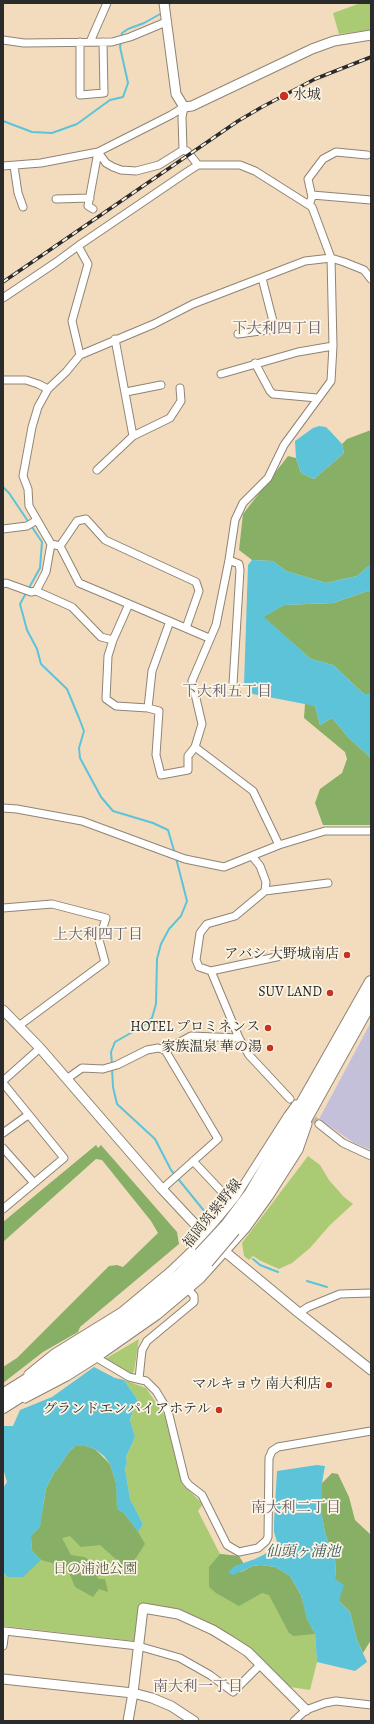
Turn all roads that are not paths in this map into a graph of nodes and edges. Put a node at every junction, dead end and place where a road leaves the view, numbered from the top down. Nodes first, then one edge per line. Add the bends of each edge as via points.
1 (107, 3) edge
2 (164, 4) edge
3 (166, 20) junction
4 (371, 35) edge
5 (3, 40) edge
6 (80, 42) junction
7 (90, 42) junction
8 (103, 42) junction
9 (184, 107) junction
10 (183, 150) junction
11 (98, 152) junction
12 (367, 155) dead end
13 (3, 166) edge
14 (14, 166) junction
15 (198, 166) junction
16 (312, 195) junction
17 (90, 198) junction
18 (56, 199) dead end
19 (371, 200) edge
20 (309, 205) junction
21 (23, 207) dead end
22 (93, 209) dead end
23 (78, 246) junction
24 (331, 258) junction
25 (262, 278) junction
26 (371, 279) edge
27 (3, 298) edge
28 (238, 334) dead end
29 (115, 339) junction
30 (333, 346) junction
31 (80, 355) junction
32 (255, 363) junction
33 (221, 374) dead end
34 (3, 380) edge
35 (161, 385) dead end
36 (180, 388) dead end
37 (48, 389) junction
38 (126, 392) junction
39 (317, 398) junction
40 (133, 436) junction
41 (97, 470) dead end
42 (37, 520) junction
43 (3, 529) edge
44 (51, 544) junction
45 (60, 546) junction
46 (229, 560) junction
47 (3, 584) edge
48 (33, 592) junction
49 (129, 604) junction
50 (170, 621) junction
51 (186, 628) junction
52 (209, 638) junction
53 (113, 640) junction
54 (236, 692) dead end
55 (148, 708) junction
56 (195, 747) junction
57 (3, 808) edge
58 (371, 831) edge
59 (279, 845) junction
60 (252, 856) junction
61 (328, 883) dead end
62 (265, 891) junction
63 (3, 908) edge
64 (286, 950) dead end
65 (211, 971) junction
66 (371, 982) edge
67 (371, 1001) edge
68 (3, 1010) edge
69 (20, 1025) junction
70 (239, 1038) junction
71 (40, 1048) junction
72 (166, 1050) junction
73 (68, 1078) junction
74 (3, 1082) edge
75 (315, 1092) junction
76 (290, 1099) dead end
77 (28, 1115) junction
78 (320, 1124) tunnel mouth
79 (3, 1133) edge
80 (3, 1148) edge
81 (371, 1156) edge
82 (193, 1161) junction
83 (34, 1183) junction
84 (162, 1189) junction
85 (235, 1198) junction
86 (3, 1209) edge
87 (205, 1235) junction
88 (226, 1253) junction
89 (204, 1258) junction
90 (188, 1289) junction
91 (371, 1293) edge
92 (299, 1313) junction
93 (97, 1358) junction
94 (371, 1370) edge
95 (139, 1379) junction
96 (14, 1388) junction
97 (3, 1395) edge
98 (3, 1408) edge
99 (371, 1431) edge
100 (3, 1646) edge
101 (138, 1646) junction
102 (261, 1664) junction
103 (3, 1679) edge
104 (133, 1693) junction
105 (371, 1705) edge
106 (306, 1710) junction
107 (189, 1719) edge
108 (128, 1721) edge
109 (294, 1721) edge

1 - 7 street
2 - 3 street
3 - 8 street via 125,39
3 - 9 street via 176,94
4 - 9 street via 334,41 312,49 192,106
5 - 6 street via 24,43
6 - 7 street
6 - 8 street via 80,95 104,93
7 - 8 street
9 - 10 street
9 - 11 street
10 - 11 street via 159,165 136,171 113,167 106,163
10 - 15 street via 187,151
11 - 14 street
11 - 17 street
12 - 16 street via 336,152 323,159 308,178
13 - 14 street
14 - 21 street
15 - 20 street via 240,164 256,171
15 - 23 street
16 - 19 street
16 - 20 street
17 - 18 street
17 - 22 street via 88,206
20 - 24 street via 312,207
23 - 27 street
23 - 31 street via 88,264 72,321
24 - 25 street via 305,261
24 - 26 street via 355,265 364,270
24 - 30 street
25 - 28 street via 275,329
25 - 29 street via 193,304 154,324
29 - 31 street
29 - 38 street
30 - 32 street
30 - 39 street via 331,381
31 - 37 street
32 - 33 street
32 - 39 street via 273,394
34 - 37 street via 26,380
35 - 38 street
36 - 40 street via 181,401 170,418
37 - 42 street via 38,407 23,476 28,489 29,506
38 - 40 street
39 - 46 street via 284,445 268,478 243,503 234,520
40 - 41 street
42 - 43 street via 27,526
42 - 44 street
44 - 45 street
44 - 48 street via 46,572
45 - 49 street via 79,583
45 - 51 street via 77,521 86,519 105,540 196,582 199,591
46 - 52 street via 216,625
46 - 54 street via 239,564 240,570 233,684
47 - 48 street
48 - 53 street via 72,607 101,637
49 - 50 street
49 - 53 street
50 - 51 street
50 - 55 street via 152,671
51 - 52 street
52 - 56 street via 192,681 202,724
53 - 55 street via 108,656 106,699 116,706
55 - 56 street via 159,711 156,755 161,775 188,770 188,756
56 - 59 street via 254,791
57 - 60 street via 82,821 186,859 224,867
58 - 59 street via 325,831
59 - 60 street
60 - 62 street via 260,866 266,882
61 - 62 street
62 - 65 street via 235,916 207,924 200,933 196,960 200,967
63 - 69 street via 52,904 106,918 100,940 105,962
64 - 65 street via 281,956
65 - 70 street
66 - 75 main road, 福岡筑紫野線
67 - 75 main road, 福岡筑紫野線
68 - 69 street
69 - 71 street
70 - 72 street via 191,1036
70 - 76 street via 248,1055
71 - 73 street
71 - 74 street
72 - 73 street via 147,1050 117,1065 102,1069 82,1068
72 - 82 street via 218,1139
73 - 84 street
74 - 77 street
75 - 85 street via 288,1115
75 - 88 street via 299,1150 269,1197
75 - 89 main road, 福岡筑紫野線, bridge via 280,1165 256,1202 230,1227
77 - 79 street
77 - 83 street via 64,1158
78 - 81 street via 343,1143
80 - 83 street
82 - 84 street
82 - 85 street via 224,1194
83 - 86 street
84 - 87 street
85 - 87 street
87 - 88 street
87 - 96 street via 172,1272 122,1311 54,1353
88 - 90 street
88 - 92 street
89 - 96 main road, 福岡筑紫野線 via 125,1318
89 - 98 main road, 福岡筑紫野線 via 178,1289 128,1328
90 - 93 street via 157,1316
90 - 95 street via 195,1298 194,1302 144,1345
91 - 92 street via 340,1294
92 - 94 street
93 - 95 street via 129,1377
93 - 98 street via 22,1401
95 - 99 street via 146,1381 156,1391 168,1411 185,1480 202,1495 227,1544 239,1552 258,1548 268,1537 269,1458 272,1451 278,1447
96 - 97 main road, 福岡筑紫野線
100 - 101 street via 5,1631
101 - 102 street via 180,1658 233,1692
101 - 102 street via 143,1608 178,1614 213,1630 248,1652
101 - 104 street
102 - 106 street
103 - 104 street
104 - 107 street via 171,1706
104 - 108 street
105 - 106 street via 336,1701
106 - 109 street

